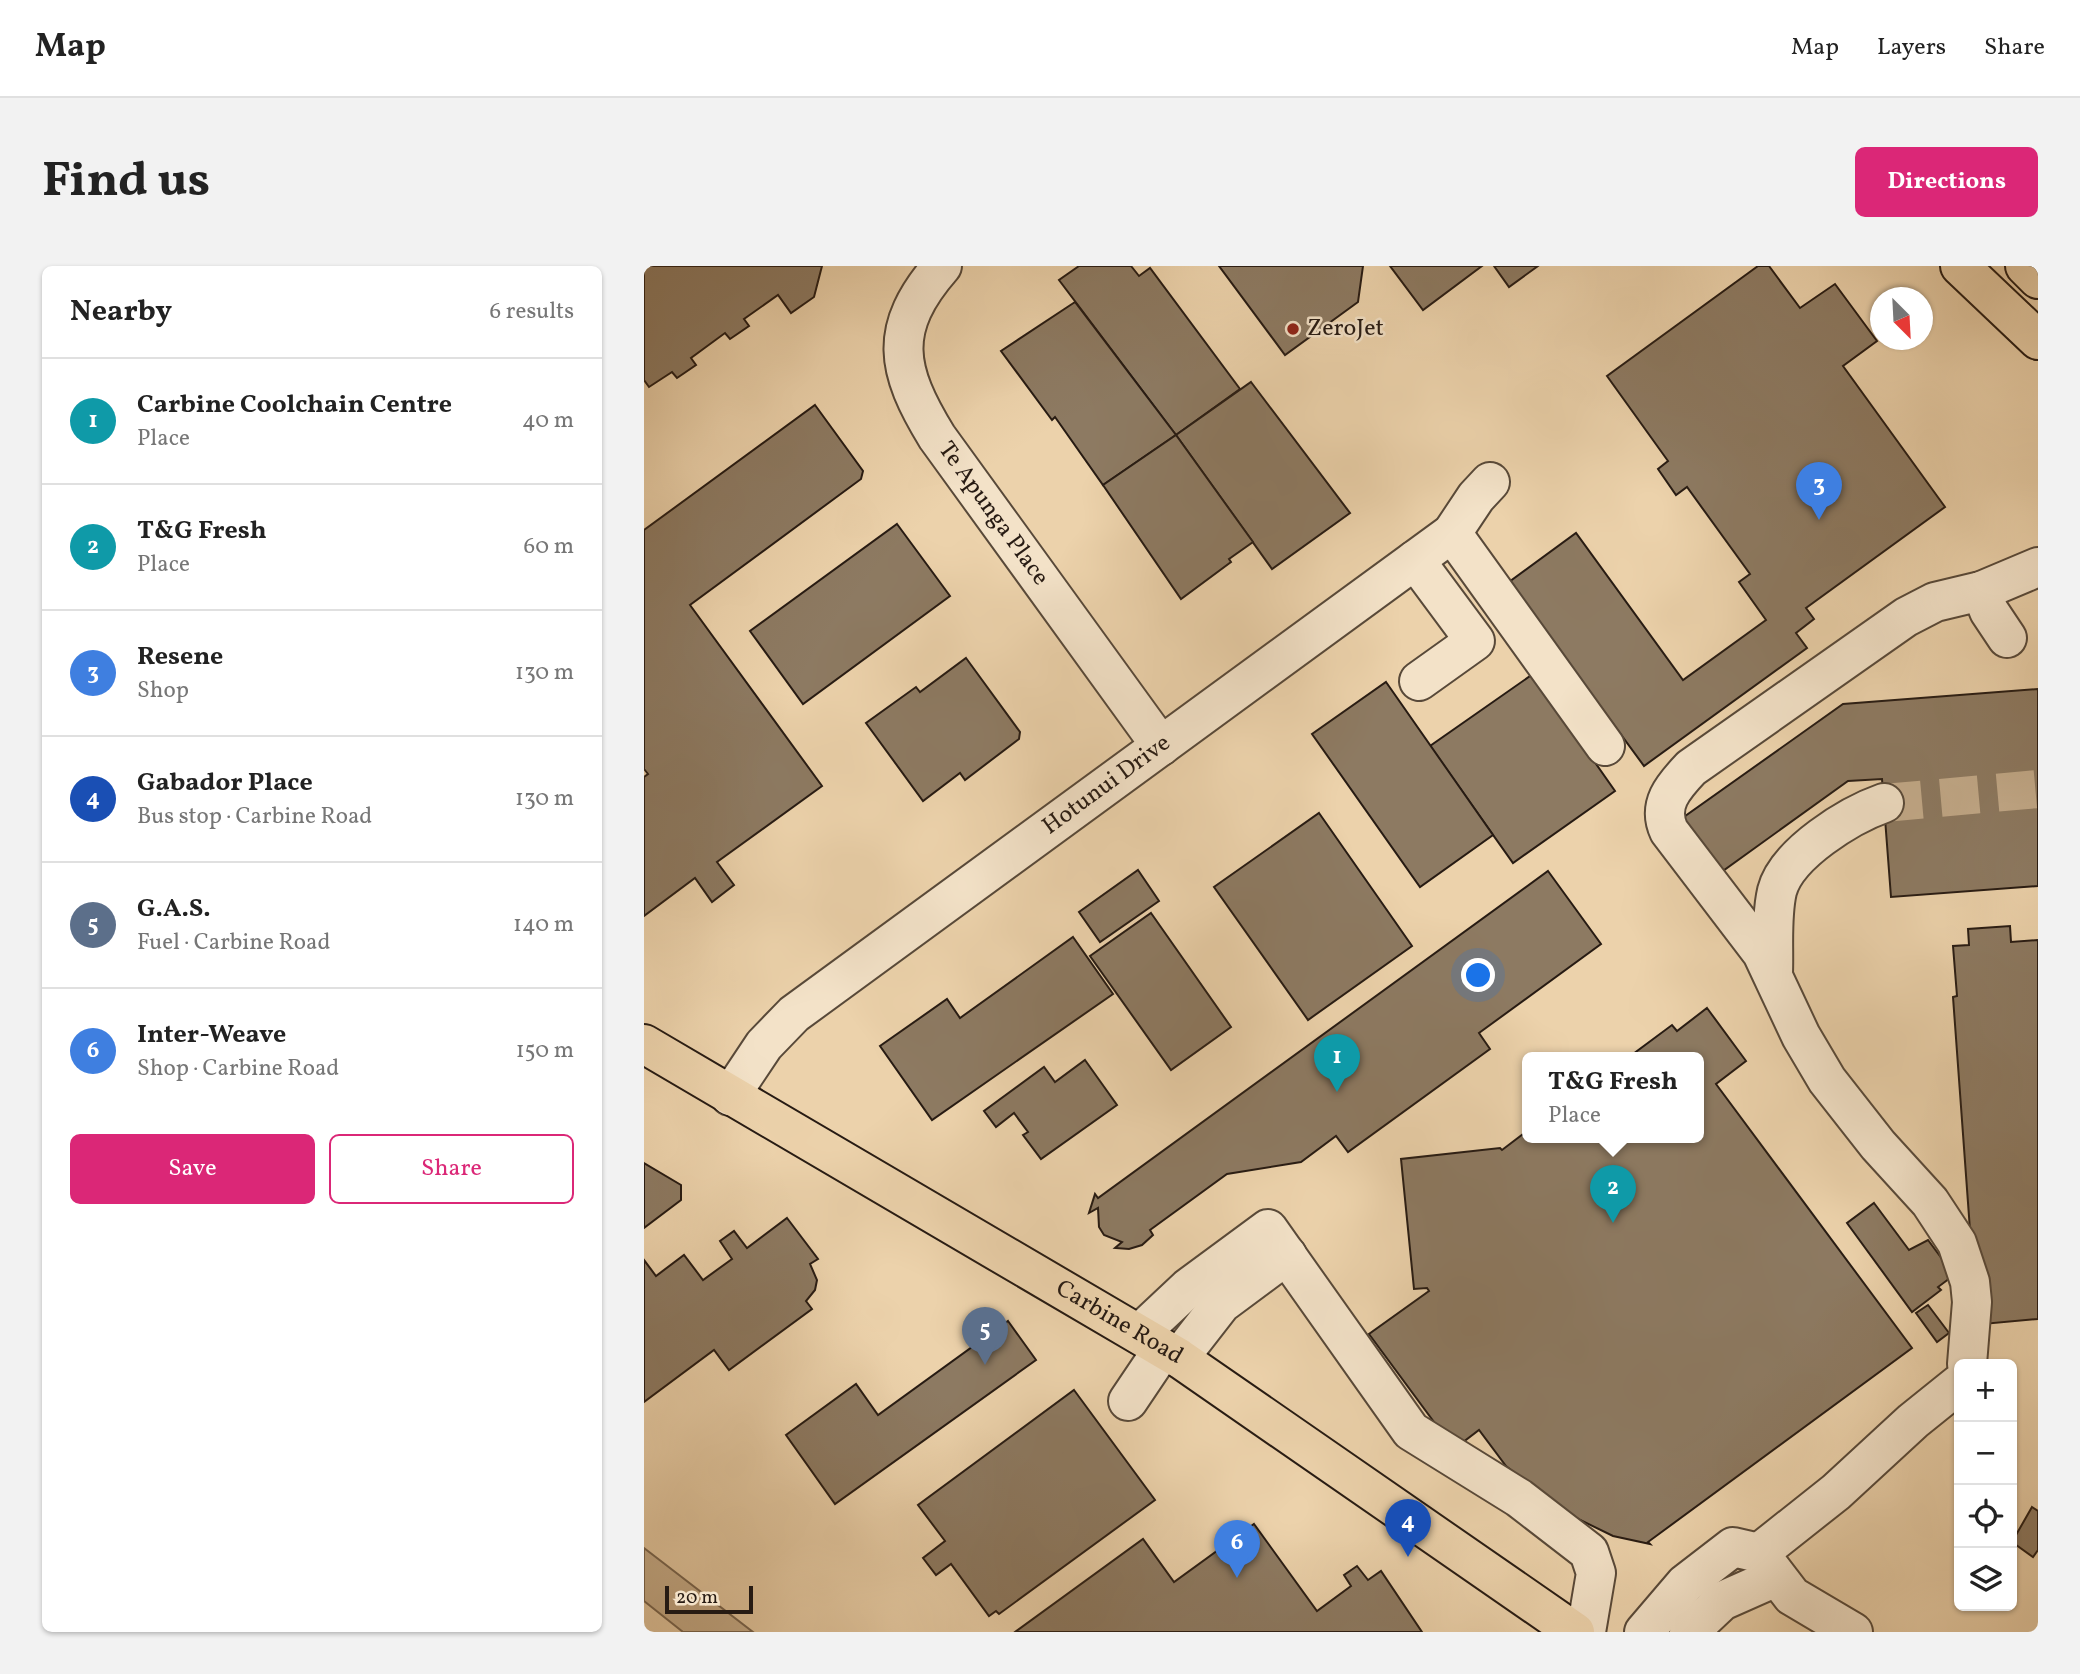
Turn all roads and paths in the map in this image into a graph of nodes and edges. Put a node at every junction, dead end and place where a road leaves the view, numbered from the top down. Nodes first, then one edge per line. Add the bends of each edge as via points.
1 (942, 266) edge
2 (1960, 266) edge
3 (2025, 266) edge
4 (2038, 279) edge
5 (2038, 340) edge
6 (1490, 482) dead end
7 (1452, 533) junction
8 (1415, 560) junction
9 (2038, 567) edge
10 (1981, 591) junction
11 (2007, 638) dead end
12 (1419, 681) dead end
13 (1161, 746) junction
14 (1605, 746) dead end
15 (1884, 803) tunnel mouth
16 (1773, 973) junction
17 (644, 1045) edge
18 (730, 1096) junction
19 (1160, 1347) junction
20 (1967, 1359) edge
21 (1954, 1388) edge
22 (1128, 1401) dead end
23 (1768, 1565) junction
24 (1575, 1632) edge
25 (1586, 1632) edge
26 (1644, 1632) edge
27 (1689, 1632) edge
28 (1853, 1632) edge

1 - 13 street, Te Apunga Place via 920,292 908,318 904,365 913,398
2 - 5 main road
3 - 4 main road
6 - 7 street, Hotunui Drive
7 - 8 street, Hotunui Drive
7 - 14 street
8 - 12 street via 1475,641
8 - 13 street, Hotunui Drive
9 - 10 street
10 - 11 street
10 - 16 street via 1935,602 1906,617 1691,768 1670,793 1664,811 1669,831 1740,921
13 - 18 street, Hotunui Drive via 794,1014 764,1045
15 - 16 street via 1842,821 1787,870 1774,916
16 - 20 street via 1827,1080 1930,1202 1957,1243 1972,1302
17 - 18 main road, Carbine Road
18 - 19 main road, Carbine Road
19 - 22 street
19 - 24 main road, Carbine Road
19 - 25 street via 1287,1255 1411,1431 1519,1498 1589,1552 1596,1573
21 - 23 street via 1836,1492
23 - 26 street via 1733,1548 1672,1598
23 - 27 street
23 - 28 street via 1792,1596

